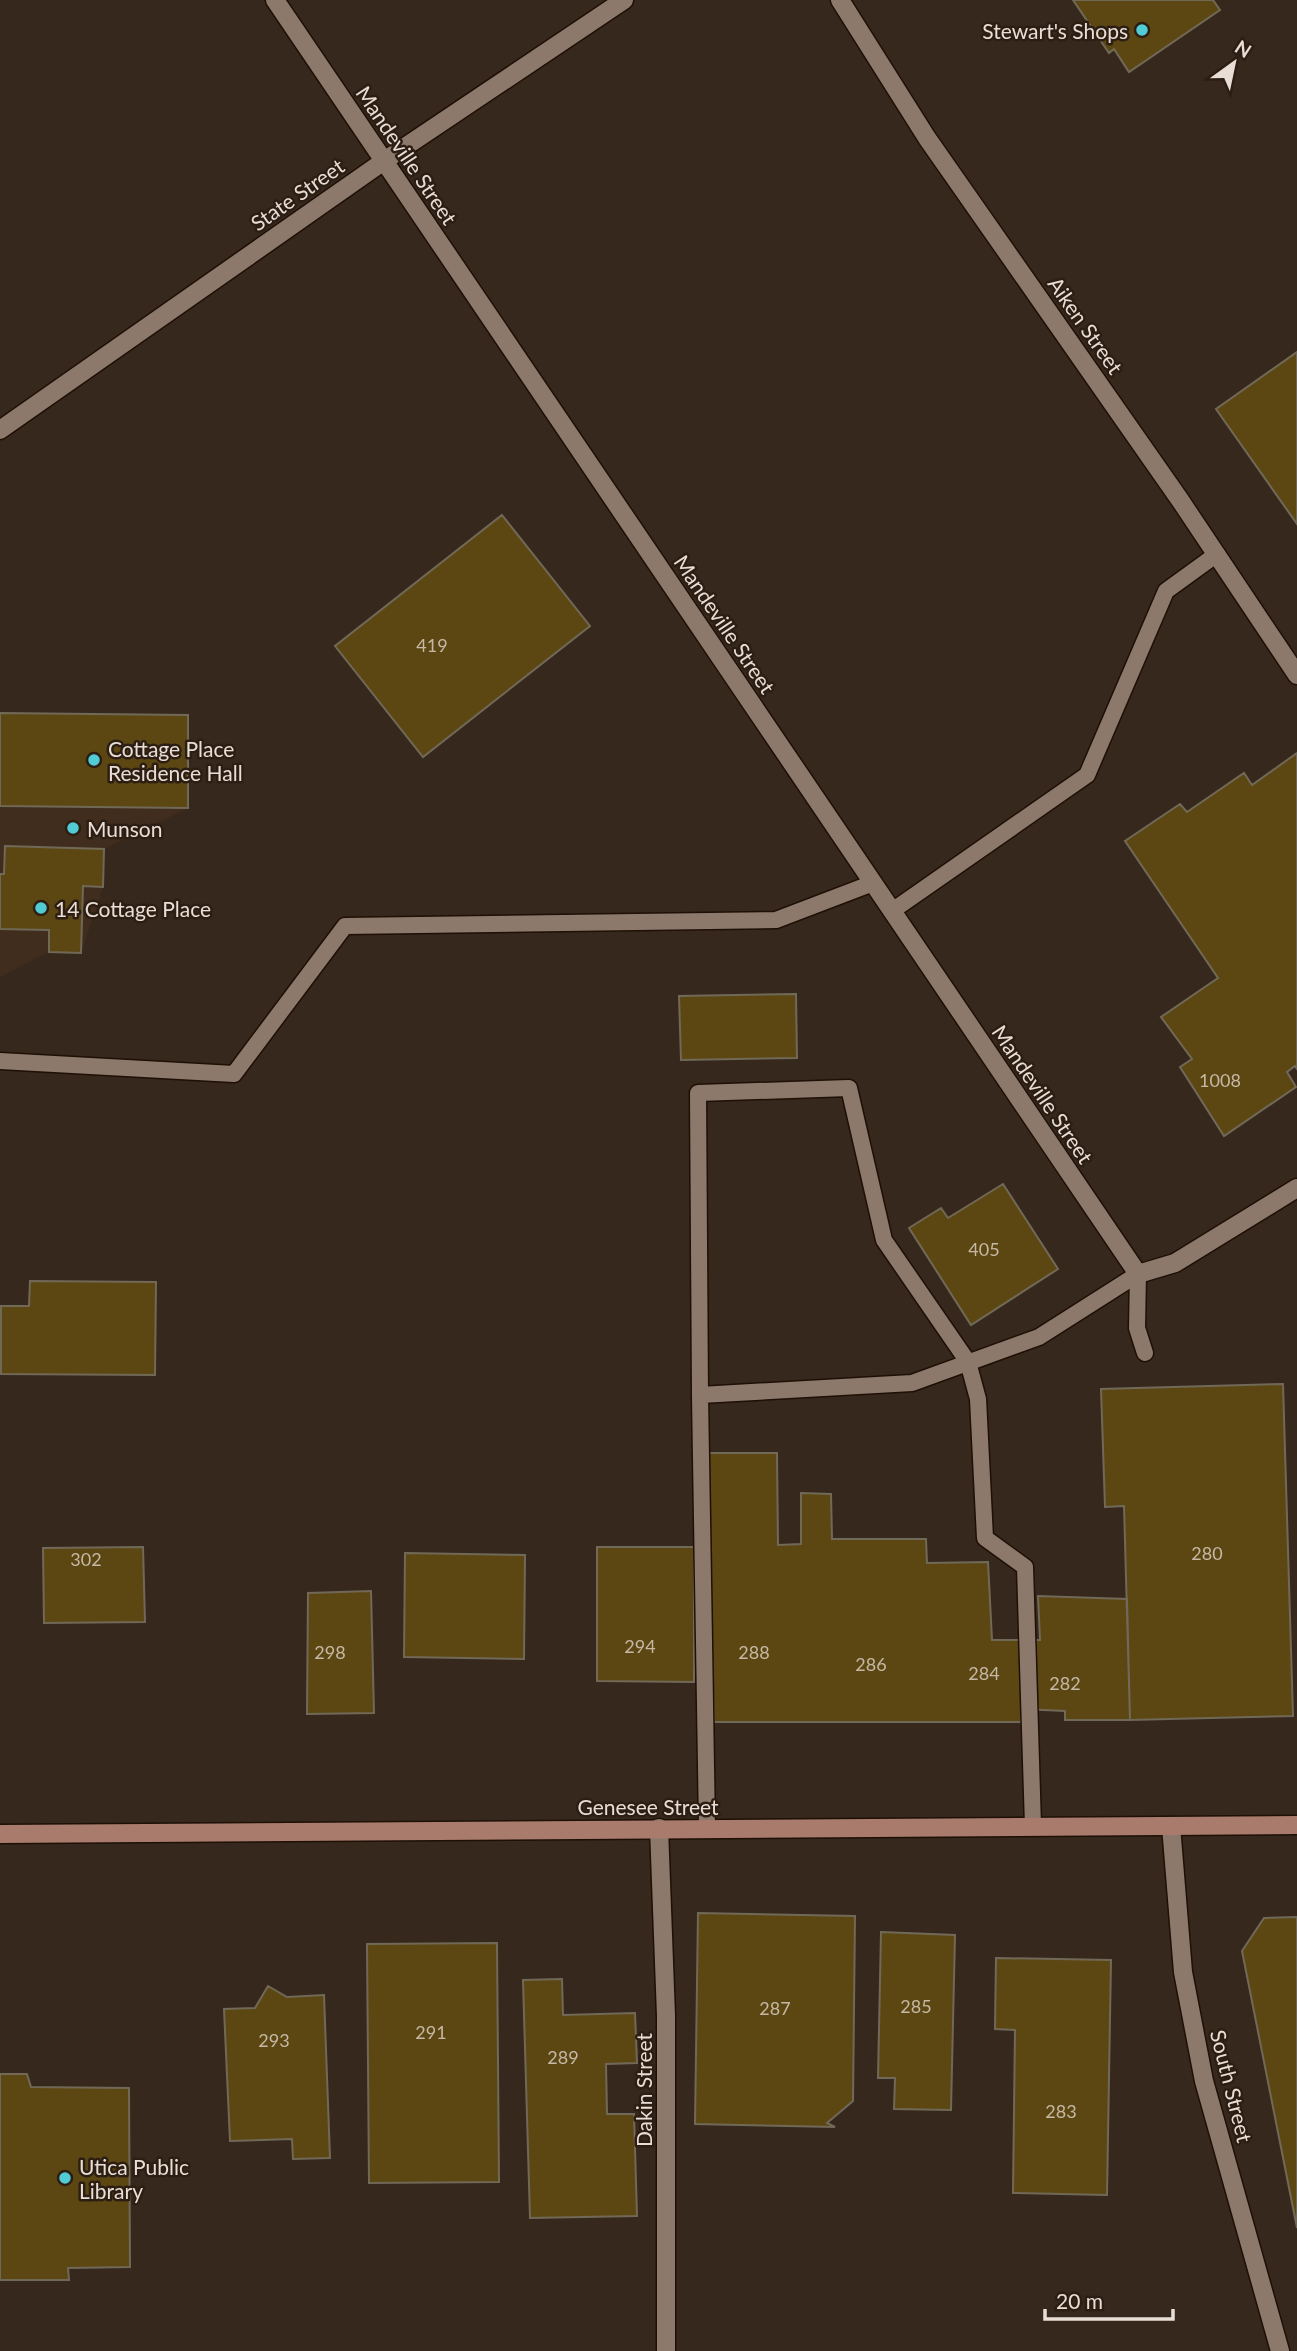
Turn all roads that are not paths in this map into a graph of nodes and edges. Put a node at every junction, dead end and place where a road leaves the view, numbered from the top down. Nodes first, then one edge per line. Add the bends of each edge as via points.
1 (275, 0) edge
2 (624, 0) edge
3 (840, 0) edge
4 (384, 162) junction
5 (0, 430) edge
6 (1217, 554) junction
7 (1297, 675) edge
8 (873, 883) junction
9 (892, 911) junction
10 (0, 1061) edge
11 (1297, 1188) edge
12 (1138, 1274) junction
13 (1144, 1353) dead end
14 (968, 1362) junction
15 (700, 1395) junction
16 (1297, 1825) edge
17 (1033, 1826) junction
18 (1171, 1826) junction
19 (659, 1828) junction
20 (708, 1828) junction
21 (0, 1834) edge
22 (666, 2351) edge
23 (1280, 2351) edge

1 - 4 street, Mandeville Street
2 - 4 street, State Street
3 - 6 street, Aiken Street via 927,138
4 - 5 street, State Street
4 - 8 street, Mandeville Street
6 - 7 street, Aiken Street
6 - 9 lane via 1166,591 1087,775
8 - 9 street, Mandeville Street
8 - 10 lane via 776,920 345,926 234,1074
9 - 12 street, Mandeville Street
11 - 12 street via 1175,1263
12 - 13 lane via 1137,1328
12 - 14 lane via 1040,1337
14 - 15 lane via 912,1383
14 - 15 lane via 884,1240 849,1088 698,1093
14 - 17 lane via 978,1399 985,1538 1026,1567
15 - 20 lane
16 - 18 main road, Genesee Street
17 - 18 main road, Genesee Street
17 - 20 main road, Genesee Street
18 - 23 street, South Street via 1183,1972 1204,2081
19 - 20 main road, Genesee Street
19 - 21 main road, Genesee Street
19 - 22 street, Dakin Street via 666,2016

